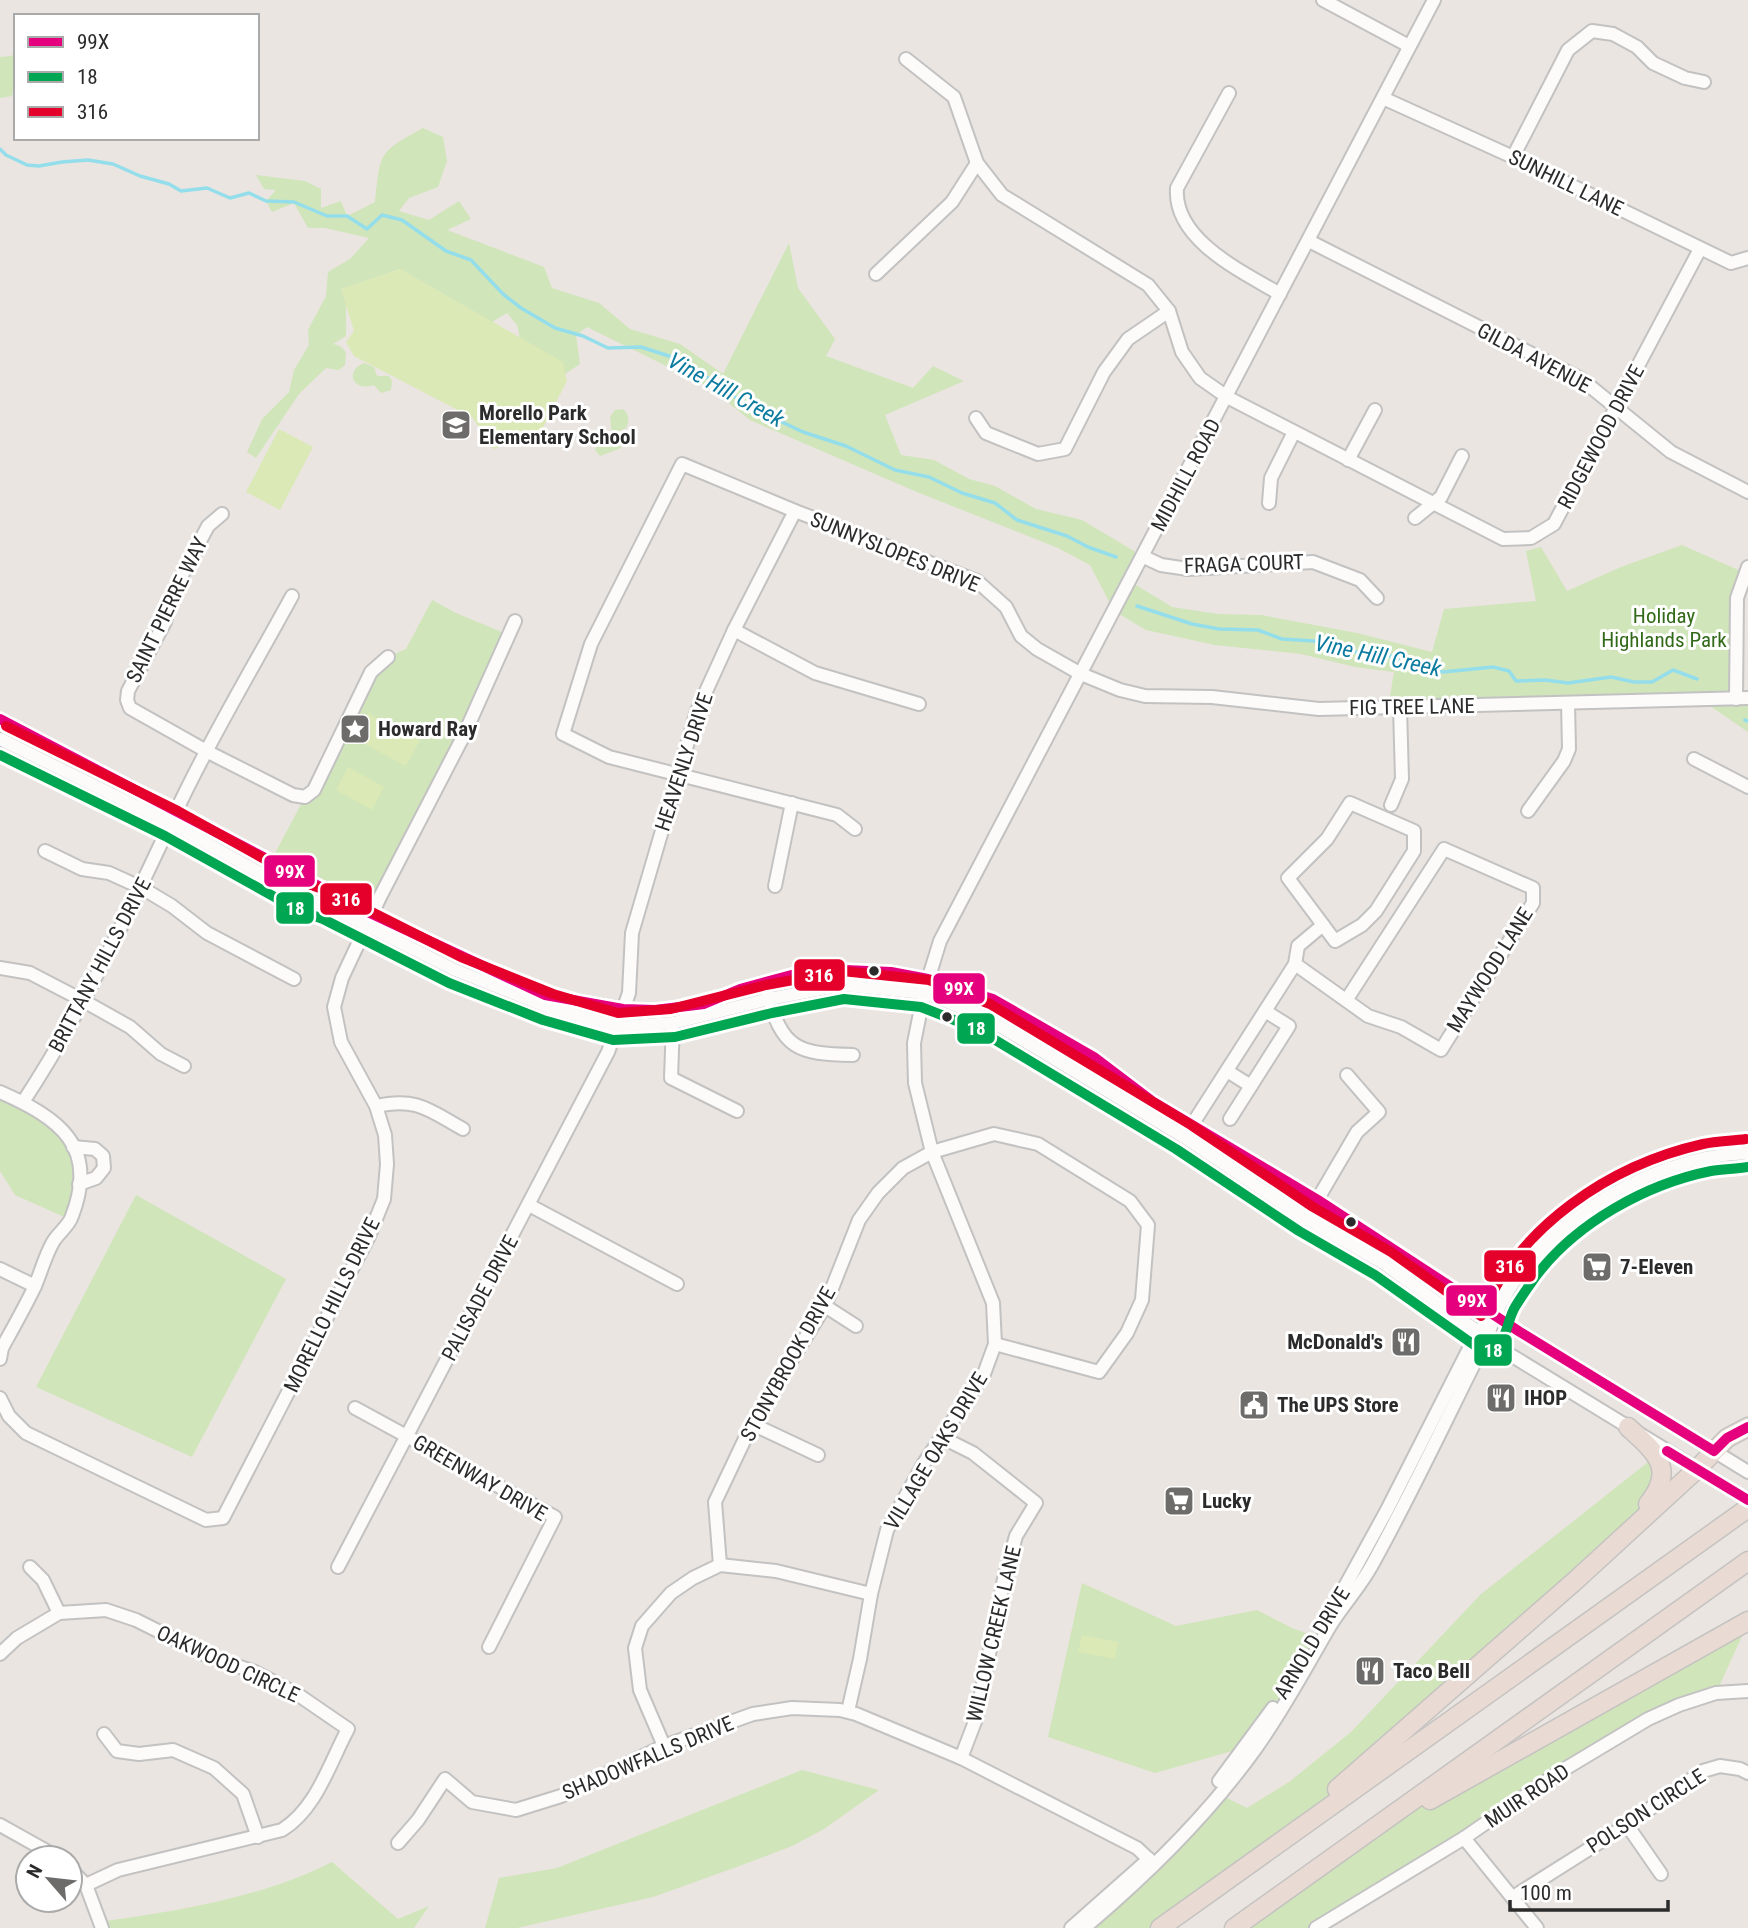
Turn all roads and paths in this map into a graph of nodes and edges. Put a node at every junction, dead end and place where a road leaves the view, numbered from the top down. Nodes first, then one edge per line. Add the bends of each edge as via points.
1 (1323, 0) edge
2 (1434, 0) edge
3 (1409, 46) junction
4 (906, 59) dead end
5 (1704, 82) dead end
6 (1229, 93) dead end
7 (1385, 99) junction
8 (1513, 157) junction
9 (977, 163) junction
10 (1309, 241) junction
11 (1700, 249) junction
12 (1748, 258) edge
13 (876, 274) dead end
14 (1280, 295) junction
15 (1169, 311) junction
16 (1227, 397) junction
17 (1617, 407) junction
18 (1375, 410) dead end
19 (976, 418) dead end
20 (1294, 432) junction
21 (1462, 456) dead end
22 (1348, 460) junction
23 (1748, 492) edge
24 (1269, 503) dead end
25 (1433, 504) junction
26 (795, 511) junction
27 (222, 514) dead end
28 (1415, 518) dead end
29 (1144, 556) junction
30 (1748, 567) edge
31 (292, 596) dead end
32 (1377, 598) dead end
33 (515, 621) dead end
34 (1742, 624) edge
35 (734, 630) junction
36 (388, 657) dead end
37 (1081, 674) junction
38 (1742, 698) edge
39 (1568, 703) junction
40 (919, 705) dead end
41 (1400, 708) junction
42 (0, 719) edge
43 (0, 738) edge
44 (208, 752) junction
45 (1694, 759) dead end
46 (678, 774) junction
47 (1748, 787) edge
48 (792, 803) junction
49 (1391, 805) dead end
50 (177, 811) junction
51 (1528, 811) dead end
52 (172, 824) junction
53 (855, 829) dead end
54 (45, 851) dead end
55 (775, 886) dead end
56 (142, 888) junction
57 (370, 920) junction
58 (1323, 925) junction
59 (1295, 964) junction
60 (0, 968) edge
61 (294, 979) dead end
62 (928, 979) junction
63 (764, 982) junction
64 (924, 993) junction
65 (769, 999) junction
66 (1347, 999) junction
67 (82, 1000) junction
68 (623, 1009) junction
69 (1265, 1012) junction
70 (673, 1023) junction
71 (617, 1027) junction
72 (853, 1055) dead end
73 (184, 1066) dead end
74 (1227, 1071) junction
75 (1348, 1075) dead end
76 (1251, 1086) junction
77 (0, 1091) edge
78 (23, 1102) junction
79 (376, 1106) junction
80 (737, 1111) dead end
81 (1230, 1119) dead end
82 (1192, 1125) junction
83 (463, 1129) dead end
84 (1184, 1137) junction
85 (73, 1147) junction
86 (932, 1152) junction
87 (1748, 1153) edge
88 (79, 1184) junction
89 (1318, 1200) junction
90 (529, 1205) junction
91 (1306, 1219) junction
92 (0, 1269) edge
93 (677, 1283) dead end
94 (35, 1286) junction
95 (825, 1306) junction
96 (1494, 1315) junction
97 (856, 1326) dead end
98 (1483, 1334) junction
99 (995, 1344) junction
100 (0, 1359) edge
101 (0, 1398) edge
102 (355, 1408) dead end
103 (752, 1424) junction
104 (1628, 1427) junction
105 (1748, 1427) edge
106 (407, 1436) junction
107 (943, 1438) junction
108 (1714, 1451) junction
109 (818, 1455) dead end
110 (1697, 1469) junction
111 (1748, 1472) edge
112 (1748, 1500) edge
113 (1748, 1508) edge
114 (1634, 1525) junction
115 (1748, 1561) edge
116 (720, 1565) junction
117 (30, 1567) dead end
118 (338, 1567) dead end
119 (871, 1594) junction
120 (60, 1613) junction
121 (1748, 1621) edge
122 (489, 1647) dead end
123 (0, 1654) edge
124 (1748, 1691) edge
125 (848, 1712) junction
126 (104, 1734) dead end
127 (664, 1746) junction
128 (961, 1758) junction
129 (1748, 1773) edge
130 (0, 1825) edge
131 (1627, 1825) junction
132 (258, 1837) junction
133 (1464, 1838) junction
134 (1354, 1842) junction
135 (398, 1843) dead end
136 (35, 1844) edge
137 (1152, 1862) junction
138 (1249, 1864) junction
139 (1661, 1874) dead end
140 (86, 1885) joint
141 (1513, 1897) junction
142 (103, 1928) edge
143 (1071, 1928) edge
144 (1084, 1928) edge
145 (1160, 1928) edge
146 (1234, 1928) edge
147 (1316, 1928) edge
148 (1537, 1928) edge

1 - 3 street
2 - 3 street, MIDHILL ROAD
3 - 7 street, MIDHILL ROAD
4 - 9 street via 954,97
5 - 8 street via 1653,63 1637,47 1613,34 1592,31 1568,50
6 - 14 street via 1177,188 1176,199 1207,248
7 - 8 street, SUNHILL LANE
7 - 10 street, MIDHILL ROAD
8 - 11 street, SUNHILL LANE
9 - 13 street via 952,202
9 - 15 street via 1002,195 1148,285
10 - 14 street, MIDHILL ROAD
10 - 17 street, GILDA AVENUE via 1581,379
11 - 12 street, SUNHILL LANE via 1731,263
11 - 17 street, RIDGEWOOD DRIVE
14 - 16 street, MIDHILL ROAD
15 - 16 street, RIDGEWOOD DRIVE via 1182,352 1200,378
15 - 19 street via 1128,339 1104,372 1066,449 1038,454 986,433
16 - 20 street, RIDGEWOOD DRIVE
16 - 29 street, MIDHILL ROAD
17 - 23 street, GILDA AVENUE via 1671,452
17 - 25 street, RIDGEWOOD DRIVE via 1554,524 1531,538 1503,539
18 - 22 street
20 - 22 street, RIDGEWOOD DRIVE
20 - 24 street via 1271,478
21 - 25 street
22 - 25 street, RIDGEWOOD DRIVE
25 - 28 street
26 - 35 street, HEAVENLY DRIVE
26 - 37 street, SUNNYSLOPES DRIVE via 977,581 1006,607 1021,636
26 - 46 street, SUNNYSLOPES DRIVE via 682,464 591,644 563,734 609,757
27 - 44 street, SAINT PIERRE WAY via 208,526 172,594 165,622 127,700 141,716
29 - 32 street, FRAGA COURT via 1161,565 1188,569 1313,562 1360,580
29 - 37 street, MIDHILL ROAD
30 - 34 street via 1737,598
31 - 44 street, BRITTANY HILLS DRIVE
33 - 57 street, MORELLO HILLS DRIVE via 464,735
34 - 38 street
35 - 40 street via 815,673
35 - 46 street, HEAVENLY DRIVE via 697,711
36 - 44 street via 371,672 314,790 305,797
37 - 41 street, FIG TREE LANE via 1145,696 1212,697 1319,709
37 - 62 street, MIDHILL ROAD via 940,941
38 - 39 street, FIG TREE LANE
39 - 41 street, FIG TREE LANE
39 - 51 street via 1569,749
41 - 49 street via 1402,779
42 - 50 street
43 - 52 street
44 - 50 street, BRITTANY HILLS DRIVE
45 - 47 street
46 - 48 street
46 - 68 street, HEAVENLY DRIVE via 632,933 629,993
48 - 53 street via 836,815
48 - 55 street
50 - 52 street, BRITTANY HILLS DRIVE
50 - 57 street
52 - 56 street, BRITTANY HILLS DRIVE
52 - 57 street via 305,898
54 - 56 street via 82,869 109,873
56 - 61 street via 207,933
56 - 67 street, BRITTANY HILLS DRIVE
57 - 68 street via 545,995
57 - 71 street via 455,970 548,1007
57 - 79 street, MORELLO HILLS DRIVE via 342,978 334,1007 341,1042
58 - 58 street via 1288,878 1327,839 1350,803 1415,831 1414,851 1376,911 1335,941
58 - 59 street via 1298,946
59 - 66 street, MAYWOOD LANE
59 - 69 street
60 - 67 street via 30,973
62 - 63 street via 845,970 799,972
62 - 64 street, MIDHILL ROAD
62 - 82 street via 993,999 1094,1057
63 - 65 street
63 - 68 street via 704,1004
64 - 65 street via 843,985
64 - 84 street via 983,1016
64 - 86 street, VILLAGE OAKS DRIVE via 914,1043 915,1083
65 - 70 street
65 - 72 street via 785,1038 797,1047 822,1055
66 - 66 street, MAYWOOD LANE via 1368,1016 1401,1027 1441,1050 1533,903 1533,888 1444,849
67 - 73 street
67 - 78 street, BRITTANY HILLS DRIVE
68 - 71 street, HEAVENLY DRIVE
69 - 74 street
69 - 76 street via 1289,1026
70 - 71 street
70 - 80 street via 671,1078
71 - 90 street, PALISADE DRIVE
74 - 76 street
74 - 82 street
75 - 89 street via 1379,1112 1357,1132
76 - 81 street
77 - 78 street
78 - 85 street via 63,1129
79 - 83 street via 397,1101 418,1104
79 - 101 street, MORELLO HILLS DRIVE via 386,1135 384,1199 369,1237 223,1518 206,1521 26,1433 9,1416
82 - 84 street
82 - 89 street
84 - 91 street
85 - 88 street via 80,1160
85 - 88 street via 94,1149 103,1156 104,1168 96,1178
86 - 95 street, STONYBROOK DRIVE via 903,1168 859,1220
86 - 99 street, VILLAGE OAKS DRIVE via 993,1303
86 - 99 street, STONYBROOK DRIVE via 993,1134 1038,1144 1130,1201 1148,1225 1142,1300 1127,1333 1099,1372
87 - 96 street, ARNOLD DRIVE via 1664,1169 1618,1191 1545,1246
88 - 94 street via 72,1220 54,1241
89 - 91 street
89 - 96 street
90 - 93 street
90 - 106 street, PALISADE DRIVE
91 - 98 street via 1383,1263
92 - 94 street
94 - 100 street
95 - 97 street
95 - 103 street, STONYBROOK DRIVE
96 - 98 street, ARNOLD DRIVE
96 - 108 street
98 - 104 street
98 - 137 street, ARNOLD DRIVE via 1360,1586 1331,1624 1255,1750 1206,1809
99 - 107 street, VILLAGE OAKS DRIVE via 984,1374
102 - 106 street, GREENWAY DRIVE
103 - 109 street
103 - 116 street, STONYBROOK DRIVE via 715,1502
104 - 110 street
104 - 114 highway via 1662,1466 1656,1494
105 - 108 highway
106 - 118 street, PALISADE DRIVE
106 - 122 street, GREENWAY DRIVE via 555,1517
107 - 119 street, VILLAGE OAKS DRIVE via 887,1530
107 - 128 street, WILLOW CREEK LANE via 973,1453 1037,1503 1016,1536 1003,1579 976,1719
108 - 110 highway
108 - 111 street
110 - 112 street
110 - 114 highway
113 - 138 highway
114 - 138 highway
115 - 134 highway
116 - 119 street via 776,1571
116 - 127 street via 671,1593 642,1626 635,1648 640,1690
117 - 120 street via 43,1580
119 - 125 street, VILLAGE OAKS DRIVE
120 - 123 street, OAKWOOD CIRCLE via 17,1638
120 - 132 street, OAKWOOD CIRCLE via 106,1610 136,1620 298,1694 348,1729 299,1819
121 - 134 highway
124 - 133 street, MUIR ROAD via 1716,1693 1648,1719 1558,1773
125 - 127 street, SHADOWFALLS DRIVE via 792,1708 752,1714
125 - 128 street, SHADOWFALLS DRIVE
126 - 132 street via 117,1751 173,1750 214,1768 243,1794
127 - 135 street, SHADOWFALLS DRIVE via 561,1796 516,1810 472,1802 445,1779
128 - 137 street, SHADOWFALLS DRIVE via 1137,1848
129 - 131 street, POLSON CIRCLE via 1720,1766 1703,1771
130 - 136 street
131 - 139 street
131 - 141 street, POLSON CIRCLE
132 - 140 street, OAKWOOD CIRCLE via 118,1870
133 - 141 street
133 - 147 street, MUIR ROAD
134 - 146 highway
137 - 143 street, ARNOLD DRIVE
137 - 144 street, ARNOLD DRIVE
138 - 145 highway
140 - 142 street
141 - 148 street

